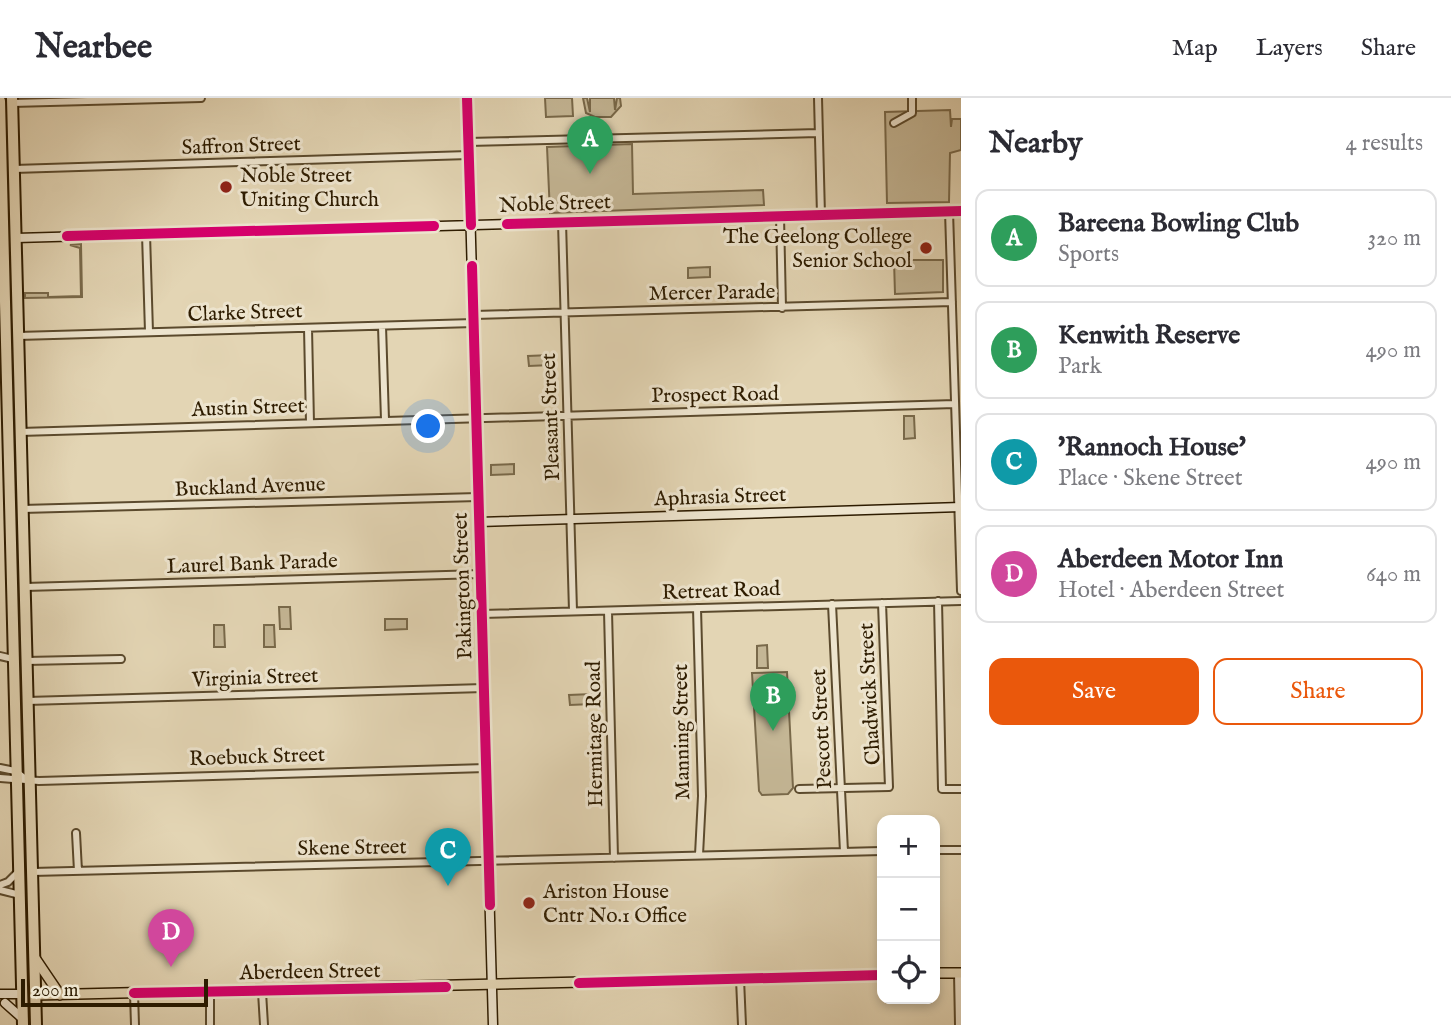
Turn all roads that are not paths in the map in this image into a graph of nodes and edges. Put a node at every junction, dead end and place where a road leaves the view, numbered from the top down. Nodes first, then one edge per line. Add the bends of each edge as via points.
1 (201, 98) edge
2 (467, 98) edge
3 (818, 98) edge
4 (912, 98) edge
5 (0, 101) edge
6 (12, 101) edge
7 (894, 123) dead end
8 (818, 133) junction
9 (468, 142) junction
10 (469, 155) junction
11 (14, 169) junction
12 (949, 211) junction
13 (961, 211) edge
14 (821, 215) junction
15 (780, 216) junction
16 (562, 222) junction
17 (471, 225) junction
18 (146, 234) junction
19 (16, 238) junction
20 (1, 240) edge
21 (2, 273) edge
22 (952, 302) junction
23 (782, 308) junction
24 (564, 313) junction
25 (2, 316) edge
26 (474, 319) junction
27 (382, 326) junction
28 (308, 328) junction
29 (149, 332) junction
30 (18, 336) junction
31 (955, 404) junction
32 (568, 416) junction
33 (476, 418) junction
34 (385, 420) junction
35 (310, 423) junction
36 (4, 426) edge
37 (20, 432) junction
38 (478, 497) junction
39 (959, 507) edge
40 (22, 509) junction
41 (570, 519) junction
42 (479, 522) junction
43 (5, 541) edge
44 (23, 544) junction
45 (481, 574) junction
46 (25, 587) junction
47 (961, 592) edge
48 (938, 601) junction
49 (961, 601) edge
50 (881, 603) junction
51 (832, 604) junction
52 (697, 608) junction
53 (573, 611) junction
54 (608, 611) junction
55 (482, 614) junction
56 (0, 656) edge
57 (13, 659) junction
58 (121, 659) dead end
59 (26, 661) junction
60 (484, 688) junction
61 (27, 701) junction
62 (0, 768) edge
63 (486, 768) junction
64 (0, 778) edge
65 (21, 778) junction
66 (799, 789) dead end
67 (961, 789) edge
68 (842, 790) junction
69 (76, 833) dead end
70 (940, 850) edge
71 (961, 850) edge
72 (877, 851) edge
73 (844, 852) junction
74 (699, 855) junction
75 (614, 858) junction
76 (488, 861) junction
77 (19, 870) junction
78 (78, 871) junction
79 (32, 872) junction
80 (0, 887) edge
81 (20, 895) junction
82 (35, 958) junction
83 (940, 973) edge
84 (959, 973) edge
85 (877, 975) edge
86 (740, 979) junction
87 (492, 986) junction
88 (210, 992) junction
89 (262, 992) junction
90 (134, 993) junction
91 (0, 994) edge
92 (60, 995) junction
93 (38, 996) junction
94 (22, 997) junction
95 (2, 1003) edge
96 (23, 1022) edge
97 (36, 1025) edge
98 (135, 1025) edge
99 (211, 1025) edge
100 (264, 1025) edge
101 (493, 1025) edge
102 (742, 1025) edge
103 (959, 1025) edge

1 - 6 street
2 - 9 street, Pakington Street
3 - 8 street
4 - 7 street via 912,113
5 - 20 highway
6 - 11 highway
8 - 9 street
8 - 14 street
9 - 10 street, Pakington Street
10 - 11 street, Saffron Street
10 - 17 street, Pakington Street
11 - 19 highway
12 - 13 street, Noble Street
12 - 14 street, Noble Street
12 - 22 street
14 - 15 street, Noble Street
15 - 16 street, Noble Street
15 - 23 street
16 - 17 street, Noble Street
16 - 24 street, Pleasant Street
17 - 18 street, Noble Street
17 - 26 street, Pakington Street
18 - 19 street, Noble Street
18 - 29 street
19 - 20 highway
19 - 30 highway
20 - 21 highway
21 - 25 highway
22 - 23 street, Mercer Parade
22 - 31 street
23 - 24 street, Mercer Parade
24 - 26 street, Mercer Parade
24 - 32 street, Pleasant Street
25 - 36 highway
26 - 27 street, Clarke Street
26 - 33 street, Pakington Street
27 - 28 street, Clarke Street
27 - 34 street
28 - 29 street, Clarke Street
28 - 35 street
29 - 30 street, Clarke Street
30 - 37 highway
31 - 32 street, Prospect Road
31 - 39 street
32 - 33 street, Prospect Road
32 - 41 street, Pleasant Street
33 - 34 street, Austin Street
33 - 38 street, Pakington Street
34 - 35 street, Austin Street
35 - 37 street, Austin Street
36 - 43 highway
37 - 40 highway
38 - 40 street, Buckland Avenue
38 - 42 street, Pakington Street
39 - 41 street, Aphrasia Street
39 - 47 street
40 - 44 highway
41 - 42 street, Aphrasia Street
41 - 53 street, Pleasant Street
42 - 45 street, Pakington Street
43 - 44 highway
43 - 57 highway
44 - 46 highway
45 - 46 street, Laurel Bank Parade
45 - 55 street, Pakington Street
46 - 59 highway
48 - 49 street, Retreat Road
48 - 50 street, Retreat Road
48 - 67 street via 942,789
50 - 51 street, Retreat Road
50 - 68 street, Chadwick Street via 891,783 885,789
51 - 52 street, Retreat Road
51 - 68 street, Pescott Street
52 - 54 street, Retreat Road
52 - 74 street, Manning Street
53 - 54 street, Retreat Road
53 - 55 street, Retreat Road
54 - 75 street, Hermitage Road
55 - 60 street, Pakington Street
56 - 57 street
57 - 65 highway
58 - 59 street
59 - 61 highway
60 - 61 street, Virginia Street
60 - 63 street, Pakington Street
61 - 65 highway
62 - 65 street
63 - 65 street, Roebuck Street via 45,781
63 - 76 street, Pakington Street
64 - 65 street
65 - 77 highway
65 - 79 highway
66 - 68 street
68 - 73 street, Pescott Street
69 - 78 street
70 - 71 street
72 - 73 street, Skene Street
73 - 74 street, Skene Street
74 - 75 street, Skene Street
75 - 76 street, Skene Street
76 - 78 street, Skene Street
76 - 87 street, Pakington Street
77 - 80 street
77 - 81 highway
78 - 79 street, Skene Street
79 - 82 highway
80 - 81 street
81 - 94 highway
82 - 92 main road
82 - 93 highway
83 - 84 main road
84 - 103 street
85 - 86 main road, Aberdeen Street
86 - 87 main road, Aberdeen Street
86 - 102 street
87 - 89 main road, Aberdeen Street
87 - 101 street, Pakington Street
88 - 89 main road, Aberdeen Street
88 - 90 main road, Aberdeen Street
88 - 99 street
89 - 100 street
90 - 92 main road, Aberdeen Street
90 - 98 street
91 - 94 street
92 - 93 main road, Aberdeen Street
93 - 94 highway
93 - 97 highway
94 - 95 street
94 - 96 highway
95 - 96 street

